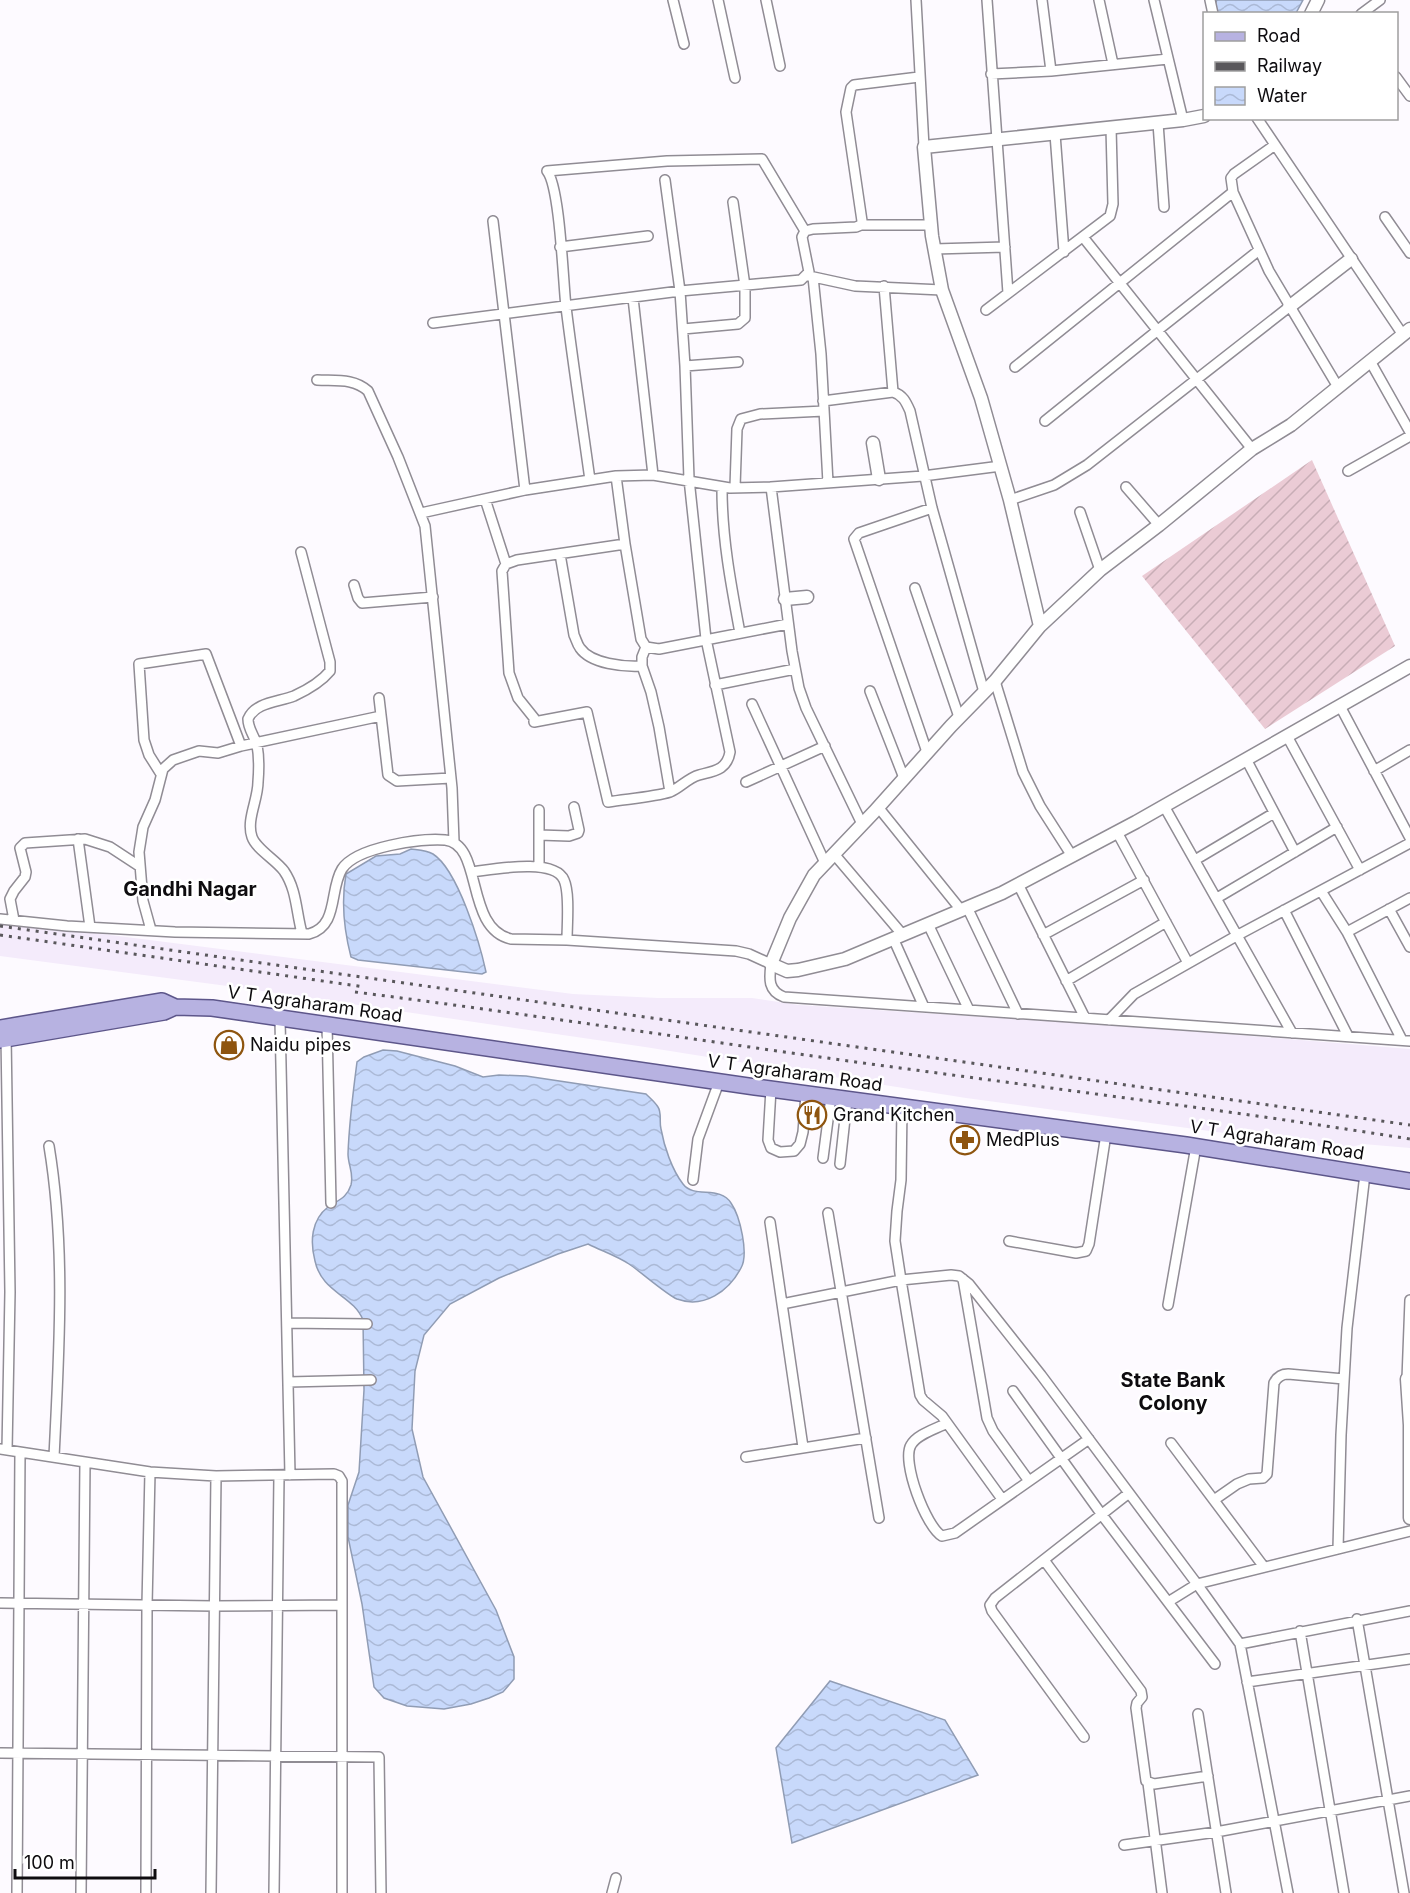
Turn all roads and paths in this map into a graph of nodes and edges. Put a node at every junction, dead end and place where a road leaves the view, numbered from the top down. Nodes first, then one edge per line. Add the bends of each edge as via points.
1 (673, 0) edge
2 (718, 0) edge
3 (766, 0) edge
4 (916, 0) edge
5 (987, 0) edge
6 (1042, 0) edge
7 (1099, 0) edge
8 (1154, 0) edge
9 (1376, 1) edge
10 (1363, 12) edge
11 (684, 44) dead end
12 (1168, 59) junction
13 (1113, 64) junction
14 (780, 66) dead end
15 (1051, 71) junction
16 (992, 74) junction
17 (919, 77) junction
18 (735, 78) dead end
19 (1398, 79) edge
20 (1410, 96) edge
21 (1203, 116) edge
22 (1183, 120) junction
23 (1258, 120) edge
24 (1158, 123) junction
25 (1111, 128) junction
26 (1055, 134) junction
27 (996, 140) junction
28 (1275, 145) junction
29 (924, 147) junction
30 (665, 180) dead end
31 (1233, 192) junction
32 (733, 202) dead end
33 (1164, 207) dead end
34 (1385, 217) dead end
35 (493, 221) dead end
36 (861, 225) junction
37 (931, 225) junction
38 (805, 231) junction
39 (648, 236) dead end
40 (1083, 237) junction
41 (560, 247) junction
42 (1005, 247) junction
43 (934, 249) junction
44 (1258, 251) junction
45 (1064, 252) junction
46 (1410, 253) edge
47 (1351, 259) junction
48 (810, 276) junction
49 (1121, 282) junction
50 (745, 286) junction
51 (884, 286) junction
52 (942, 290) junction
53 (680, 291) junction
54 (1008, 293) junction
55 (633, 298) junction
56 (566, 307) junction
57 (1289, 307) junction
58 (986, 310) dead end
59 (503, 313) junction
60 (433, 323) dead end
61 (683, 329) junction
62 (1158, 330) junction
63 (1406, 332) edge
64 (1370, 361) junction
65 (738, 362) dead end
66 (685, 366) junction
67 (1015, 367) dead end
68 (1196, 379) junction
69 (317, 380) dead end
70 (1338, 387) junction
71 (893, 392) junction
72 (823, 400) junction
73 (824, 411) junction
74 (1045, 421) dead end
75 (1410, 434) edge
76 (873, 443) dead end
77 (1252, 449) junction
78 (1001, 466) junction
79 (1347, 471) dead end
80 (653, 475) junction
81 (616, 476) junction
82 (924, 476) junction
83 (689, 479) junction
84 (879, 479) junction
85 (590, 480) junction
86 (828, 483) junction
87 (771, 487) junction
88 (1126, 487) dead end
89 (735, 488) junction
90 (722, 489) dead end
91 (525, 490) junction
92 (485, 499) junction
93 (1010, 500) junction
94 (932, 508) junction
95 (1080, 512) dead end
96 (421, 513) junction
97 (1159, 525) junction
98 (624, 544) junction
99 (301, 552) dead end
100 (560, 554) junction
101 (506, 564) junction
102 (1100, 570) junction
103 (354, 585) dead end
104 (915, 588) dead end
105 (433, 597) junction
106 (807, 597) dead end
107 (785, 599) junction
108 (788, 624) junction
109 (1040, 626) junction
110 (740, 633) junction
111 (706, 639) junction
112 (646, 647) junction
113 (642, 666) junction
114 (1410, 666) edge
115 (795, 669) junction
116 (995, 681) junction
117 (715, 685) junction
118 (870, 691) dead end
119 (984, 692) junction
120 (379, 699) dead end
121 (752, 704) dead end
122 (1340, 706) junction
123 (381, 716) junction
124 (959, 717) junction
125 (1287, 736) junction
126 (256, 743) junction
127 (241, 746) junction
128 (825, 747) junction
129 (1410, 750) edge
130 (927, 752) junction
131 (1246, 759) junction
132 (780, 766) junction
133 (1374, 771) junction
134 (161, 774) junction
135 (451, 778) junction
136 (904, 778) junction
137 (746, 782) dead end
138 (670, 792) junction
139 (1164, 806) junction
140 (574, 807) dead end
141 (878, 807) junction
142 (539, 810) dead end
143 (1274, 813) junction
144 (862, 824) junction
145 (1407, 825) edge
146 (1337, 827) junction
147 (1117, 831) junction
148 (539, 835) junction
149 (1410, 838) edge
150 (78, 839) junction
151 (454, 842) junction
152 (1410, 843) edge
153 (1295, 852) junction
154 (834, 854) junction
155 (1072, 856) junction
156 (1195, 860) junction
157 (825, 863) junction
158 (139, 866) junction
159 (539, 867) junction
160 (1360, 870) junction
161 (471, 872) junction
162 (1144, 880) junction
163 (1018, 884) junction
164 (1321, 891) junction
165 (1217, 898) junction
166 (1410, 898) edge
167 (964, 909) junction
168 (1389, 909) junction
169 (1284, 910) junction
170 (0, 919) edge
171 (14, 920) junction
172 (1166, 922) junction
173 (928, 924) junction
174 (90, 927) junction
175 (151, 930) junction
176 (1347, 932) junction
177 (302, 933) junction
178 (1043, 935) junction
179 (1238, 935) junction
180 (897, 936) junction
181 (567, 940) junction
182 (1410, 947) edge
183 (1188, 963) junction
184 (771, 964) junction
185 (1066, 981) junction
186 (924, 1007) junction
187 (969, 1010) junction
188 (1018, 1014) junction
189 (1085, 1018) junction
190 (280, 1020) junction
191 (1109, 1020) junction
192 (327, 1025) junction
193 (1292, 1033) junction
194 (3, 1034) edge
195 (1348, 1036) junction
196 (1406, 1041) edge
197 (719, 1082) junction
198 (771, 1089) junction
199 (806, 1094) junction
200 (831, 1097) junction
201 (847, 1100) junction
202 (902, 1107) junction
203 (1106, 1134) junction
204 (49, 1146) dead end
205 (1196, 1146) junction
206 (823, 1158) dead end
207 (840, 1164) dead end
208 (1365, 1174) junction
209 (693, 1180) dead end
210 (1410, 1182) edge
211 (331, 1203) dead end
212 (828, 1213) dead end
213 (770, 1221) dead end
214 (1009, 1241) dead end
215 (963, 1279) junction
216 (902, 1280) junction
217 (842, 1292) junction
218 (1410, 1300) edge
219 (782, 1304) junction
220 (1168, 1305) dead end
221 (287, 1323) junction
222 (367, 1324) dead end
223 (1344, 1379) junction
224 (1407, 1379) joint
225 (370, 1380) dead end
226 (288, 1382) junction
227 (1013, 1391) dead end
228 (947, 1423) junction
229 (866, 1438) junction
230 (1089, 1439) junction
231 (1171, 1443) dead end
232 (802, 1447) junction
233 (3, 1449) edge
234 (20, 1452) junction
235 (746, 1456) dead end
236 (54, 1457) junction
237 (1061, 1458) junction
238 (85, 1462) junction
239 (150, 1472) junction
240 (290, 1475) junction
241 (216, 1476) junction
242 (279, 1476) junction
243 (1029, 1481) junction
244 (1129, 1493) junction
245 (1002, 1499) junction
246 (1214, 1500) junction
247 (1102, 1515) junction
248 (879, 1518) dead end
249 (1410, 1518) edge
250 (1410, 1531) edge
251 (1338, 1549) junction
252 (1044, 1560) junction
253 (1264, 1567) junction
254 (1197, 1584) junction
255 (1168, 1602) junction
256 (0, 1603) edge
257 (18, 1603) junction
258 (84, 1604) junction
259 (147, 1605) junction
260 (341, 1605) junction
261 (214, 1606) junction
262 (278, 1606) junction
263 (1410, 1611) edge
264 (1357, 1620) junction
265 (1300, 1631) junction
266 (1240, 1644) junction
267 (1410, 1659) edge
268 (1215, 1664) dead end
269 (1365, 1665) junction
270 (1307, 1673) junction
271 (1247, 1682) junction
272 (1198, 1714) dead end
273 (1084, 1737) dead end
274 (0, 1752) edge
275 (18, 1753) junction
276 (82, 1754) junction
277 (147, 1754) junction
278 (213, 1755) junction
279 (343, 1756) junction
280 (276, 1757) junction
281 (1208, 1776) junction
282 (1148, 1783) junction
283 (1410, 1796) edge
284 (1389, 1800) junction
285 (1330, 1811) junction
286 (1274, 1821) junction
287 (1216, 1832) junction
288 (1156, 1841) junction
289 (1124, 1845) dead end
290 (616, 1878) dead end
291 (16, 1893) edge
292 (81, 1893) edge
293 (146, 1893) edge
294 (211, 1893) edge
295 (274, 1893) edge
296 (342, 1893) edge
297 (381, 1893) edge
298 (612, 1893) edge
299 (1162, 1893) edge
300 (1226, 1893) edge
301 (1288, 1893) edge
302 (1344, 1893) edge
303 (1404, 1893) edge

1 - 11 street
2 - 18 street
3 - 14 street
4 - 17 street
5 - 16 street
6 - 15 street
7 - 13 street
8 - 12 street
9 - 10 street
12 - 13 street
12 - 22 street
13 - 15 street
15 - 16 street
16 - 27 street
17 - 29 street
17 - 36 street via 854,85 849,92 846,112
19 - 20 street
21 - 22 street
22 - 24 street
23 - 28 street
24 - 25 street
24 - 33 street
25 - 26 street
25 - 40 street via 1112,213
26 - 27 street
26 - 45 street
27 - 29 street
27 - 42 street
28 - 31 street via 1234,174
28 - 47 street
29 - 37 street
30 - 53 street
31 - 44 street
31 - 49 street
32 - 50 street
34 - 46 street
35 - 59 street
36 - 37 street
36 - 38 street
37 - 43 street
38 - 41 street via 762,159 667,161 547,171 557,208
38 - 48 street via 802,237
39 - 41 street
40 - 45 street
40 - 49 street
41 - 56 street
42 - 43 street
42 - 54 street
43 - 52 street
44 - 57 street
44 - 62 street
45 - 54 street
47 - 57 street
47 - 63 street
48 - 50 street via 795,282
48 - 51 street via 855,286
48 - 72 street
49 - 62 street
49 - 67 street
50 - 53 street
50 - 61 street via 746,314 738,324
51 - 52 street
51 - 71 street
52 - 78 street via 967,353
53 - 55 street
53 - 61 street
54 - 58 street
55 - 56 street
55 - 80 street
56 - 59 street
56 - 85 street
57 - 68 street
57 - 70 street
59 - 60 street
59 - 91 street
61 - 66 street
62 - 68 street
62 - 74 street
63 - 64 street
64 - 70 street
64 - 75 street
65 - 66 street
66 - 83 street
68 - 77 street
68 - 93 street via 1079,471 1054,485
69 - 96 street via 353,381 368,391
70 - 77 street via 1291,425
71 - 72 street
71 - 82 street via 902,397 910,411
72 - 73 street
73 - 86 street
73 - 89 street via 760,414 741,419 737,429
75 - 79 street
76 - 84 street
77 - 97 street
78 - 82 street
78 - 93 street
80 - 81 street
80 - 83 street
81 - 85 street
81 - 98 street
82 - 84 street
82 - 94 street
83 - 89 street
83 - 111 street
84 - 86 street
85 - 91 street
86 - 87 street
87 - 89 street
87 - 107 street
88 - 97 street
90 - 110 street via 725,549
91 - 92 street
92 - 96 street
92 - 101 street
93 - 109 street
94 - 119 street
94 - 130 street via 859,533 854,539
95 - 102 street
96 - 105 street
97 - 102 street
98 - 100 street
98 - 112 street via 641,639
99 - 126 street via 330,671 295,695 256,708 248,719
100 - 101 street
100 - 113 street via 579,646 585,653 614,666
101 - 138 street via 502,571 509,673 518,698 534,722 587,712 608,802
102 - 109 street
103 - 105 street via 363,603
104 - 124 street
105 - 135 street
106 - 107 street
107 - 108 street
108 - 110 street
108 - 115 street
109 - 116 street
110 - 111 street
111 - 112 street
111 - 117 street
112 - 113 street
113 - 138 street via 659,727
114 - 122 street
115 - 117 street
115 - 128 street via 806,708
116 - 119 street
116 - 155 street via 1026,779
117 - 138 street via 730,752 728,762
118 - 136 street
119 - 124 street
120 - 123 street
121 - 132 street
122 - 125 street
122 - 133 street
123 - 126 street
123 - 135 street via 386,771 391,779
124 - 130 street
125 - 131 street
125 - 146 street
126 - 127 street
126 - 177 street via 258,785 252,837 290,882
127 - 134 street via 218,753 199,751 168,763
127 - 134 street via 206,654 140,664 144,740
128 - 132 street
128 - 144 street
129 - 133 street
130 - 136 street
131 - 139 street
131 - 143 street
132 - 137 street
132 - 157 street
133 - 145 street
134 - 158 street via 142,834
135 - 151 street
136 - 141 street
139 - 147 street
139 - 156 street
140 - 148 street via 578,833
141 - 144 street
141 - 167 street
142 - 148 street
143 - 153 street
143 - 156 street
144 - 154 street
145 - 149 street
146 - 153 street
146 - 160 street
147 - 155 street
147 - 162 street
148 - 159 street
150 - 158 street via 110,848
150 - 171 street via 22,845 26,872 10,899
150 - 174 street
151 - 161 street via 466,857
151 - 177 street via 386,846 357,856 337,878 324,925 315,932
152 - 160 street
153 - 165 street
154 - 157 street
154 - 180 street
155 - 163 street
156 - 165 street
157 - 184 street via 790,918
158 - 175 street via 142,901
159 - 161 street
159 - 181 street via 551,868 565,881
160 - 164 street
161 - 181 street via 492,931 511,939
162 - 172 street
162 - 178 street
163 - 167 street
163 - 178 street
164 - 169 street
164 - 176 street
165 - 179 street
166 - 168 street
167 - 173 street
167 - 188 street
168 - 176 street
168 - 182 street
169 - 179 street
169 - 195 street
170 - 171 street
171 - 174 street
172 - 183 street
172 - 185 street
173 - 180 street
173 - 187 street
174 - 175 street
175 - 177 street
176 - 196 street
178 - 185 street
179 - 183 street
179 - 193 street
180 - 184 street via 844,958 798,970 787,971
180 - 186 street
181 - 184 street via 736,951
183 - 191 street via 1134,994
184 - 186 street via 768,980 776,993 784,997
185 - 189 street
186 - 187 street
187 - 188 street
188 - 189 street
189 - 191 street
190 - 192 main road, V T Agraharam Road
190 - 194 main road, V T Agraharam Road via 212,1008 175,1007 164,1012
190 - 221 street
191 - 193 street
192 - 197 main road, V T Agraharam Road
192 - 211 street
193 - 195 street
194 - 233 street via 10,1293
195 - 196 street
197 - 198 main road, V T Agraharam Road
197 - 209 street via 698,1139
198 - 199 main road, V T Agraharam Road
198 - 199 street via 768,1140 771,1148 780,1152 794,1151 800,1144
199 - 200 main road, V T Agraharam Road
200 - 201 main road, V T Agraharam Road
200 - 206 street
201 - 202 main road, V T Agraharam Road
201 - 207 street
202 - 203 main road, V T Agraharam Road
202 - 216 street via 895,1241
203 - 205 main road, V T Agraharam Road
203 - 214 street via 1086,1251 1076,1253
204 - 236 street via 56,1191 61,1332
205 - 208 main road, V T Agraharam Road
205 - 220 street
208 - 210 main road, V T Agraharam Road
208 - 223 street
212 - 217 street
213 - 219 street
215 - 216 street via 951,1275
215 - 230 street
215 - 243 street via 987,1419
216 - 217 street
216 - 228 street via 920,1395
217 - 219 street
217 - 229 street
218 - 224 street
219 - 232 street
221 - 222 street
221 - 226 street
223 - 246 street via 1288,1374 1276,1379 1267,1474 1263,1479 1237,1484
223 - 251 street
224 - 249 street
225 - 226 street
226 - 240 street
227 - 237 street
228 - 245 street
228 - 245 street via 918,1437 908,1451 911,1473 930,1524 942,1536 951,1535
229 - 232 street
229 - 248 street
230 - 237 street
230 - 244 street
231 - 246 street
232 - 235 street
233 - 234 street
234 - 236 street
234 - 257 street
236 - 238 street
237 - 243 street
237 - 247 street
238 - 239 street
238 - 258 street
239 - 241 street
239 - 259 street
240 - 242 street
240 - 260 street via 334,1474 341,1479
241 - 242 street
241 - 261 street
242 - 262 street
243 - 245 street
244 - 247 street
244 - 254 street
246 - 253 street
247 - 252 street
247 - 255 street
250 - 251 street
251 - 253 street
252 - 273 street via 995,1598 990,1607
252 - 282 street via 1141,1691 1136,1708
253 - 254 street
254 - 255 street
254 - 266 street
255 - 268 street
256 - 257 street
257 - 258 street
257 - 275 street
258 - 259 street
258 - 276 street
259 - 261 street
259 - 277 street
260 - 262 street
260 - 279 street
261 - 262 street
261 - 278 street
262 - 280 street
263 - 264 street
264 - 265 street
264 - 269 street
265 - 266 street
265 - 270 street
266 - 271 street
267 - 269 street
269 - 270 street
269 - 284 street
270 - 271 street
270 - 285 street
271 - 286 street
272 - 281 street
274 - 275 street
275 - 276 street
275 - 291 street
276 - 277 street
276 - 292 street
277 - 278 street
277 - 293 street
278 - 280 street
278 - 294 street
279 - 280 street
279 - 296 street
279 - 297 street via 379,1756
280 - 295 street
281 - 282 street
281 - 287 street
282 - 288 street
283 - 284 street
284 - 285 street
284 - 303 street
285 - 286 street
285 - 302 street
286 - 287 street
286 - 301 street
287 - 288 street
287 - 300 street
288 - 289 street
288 - 299 street
290 - 298 street

